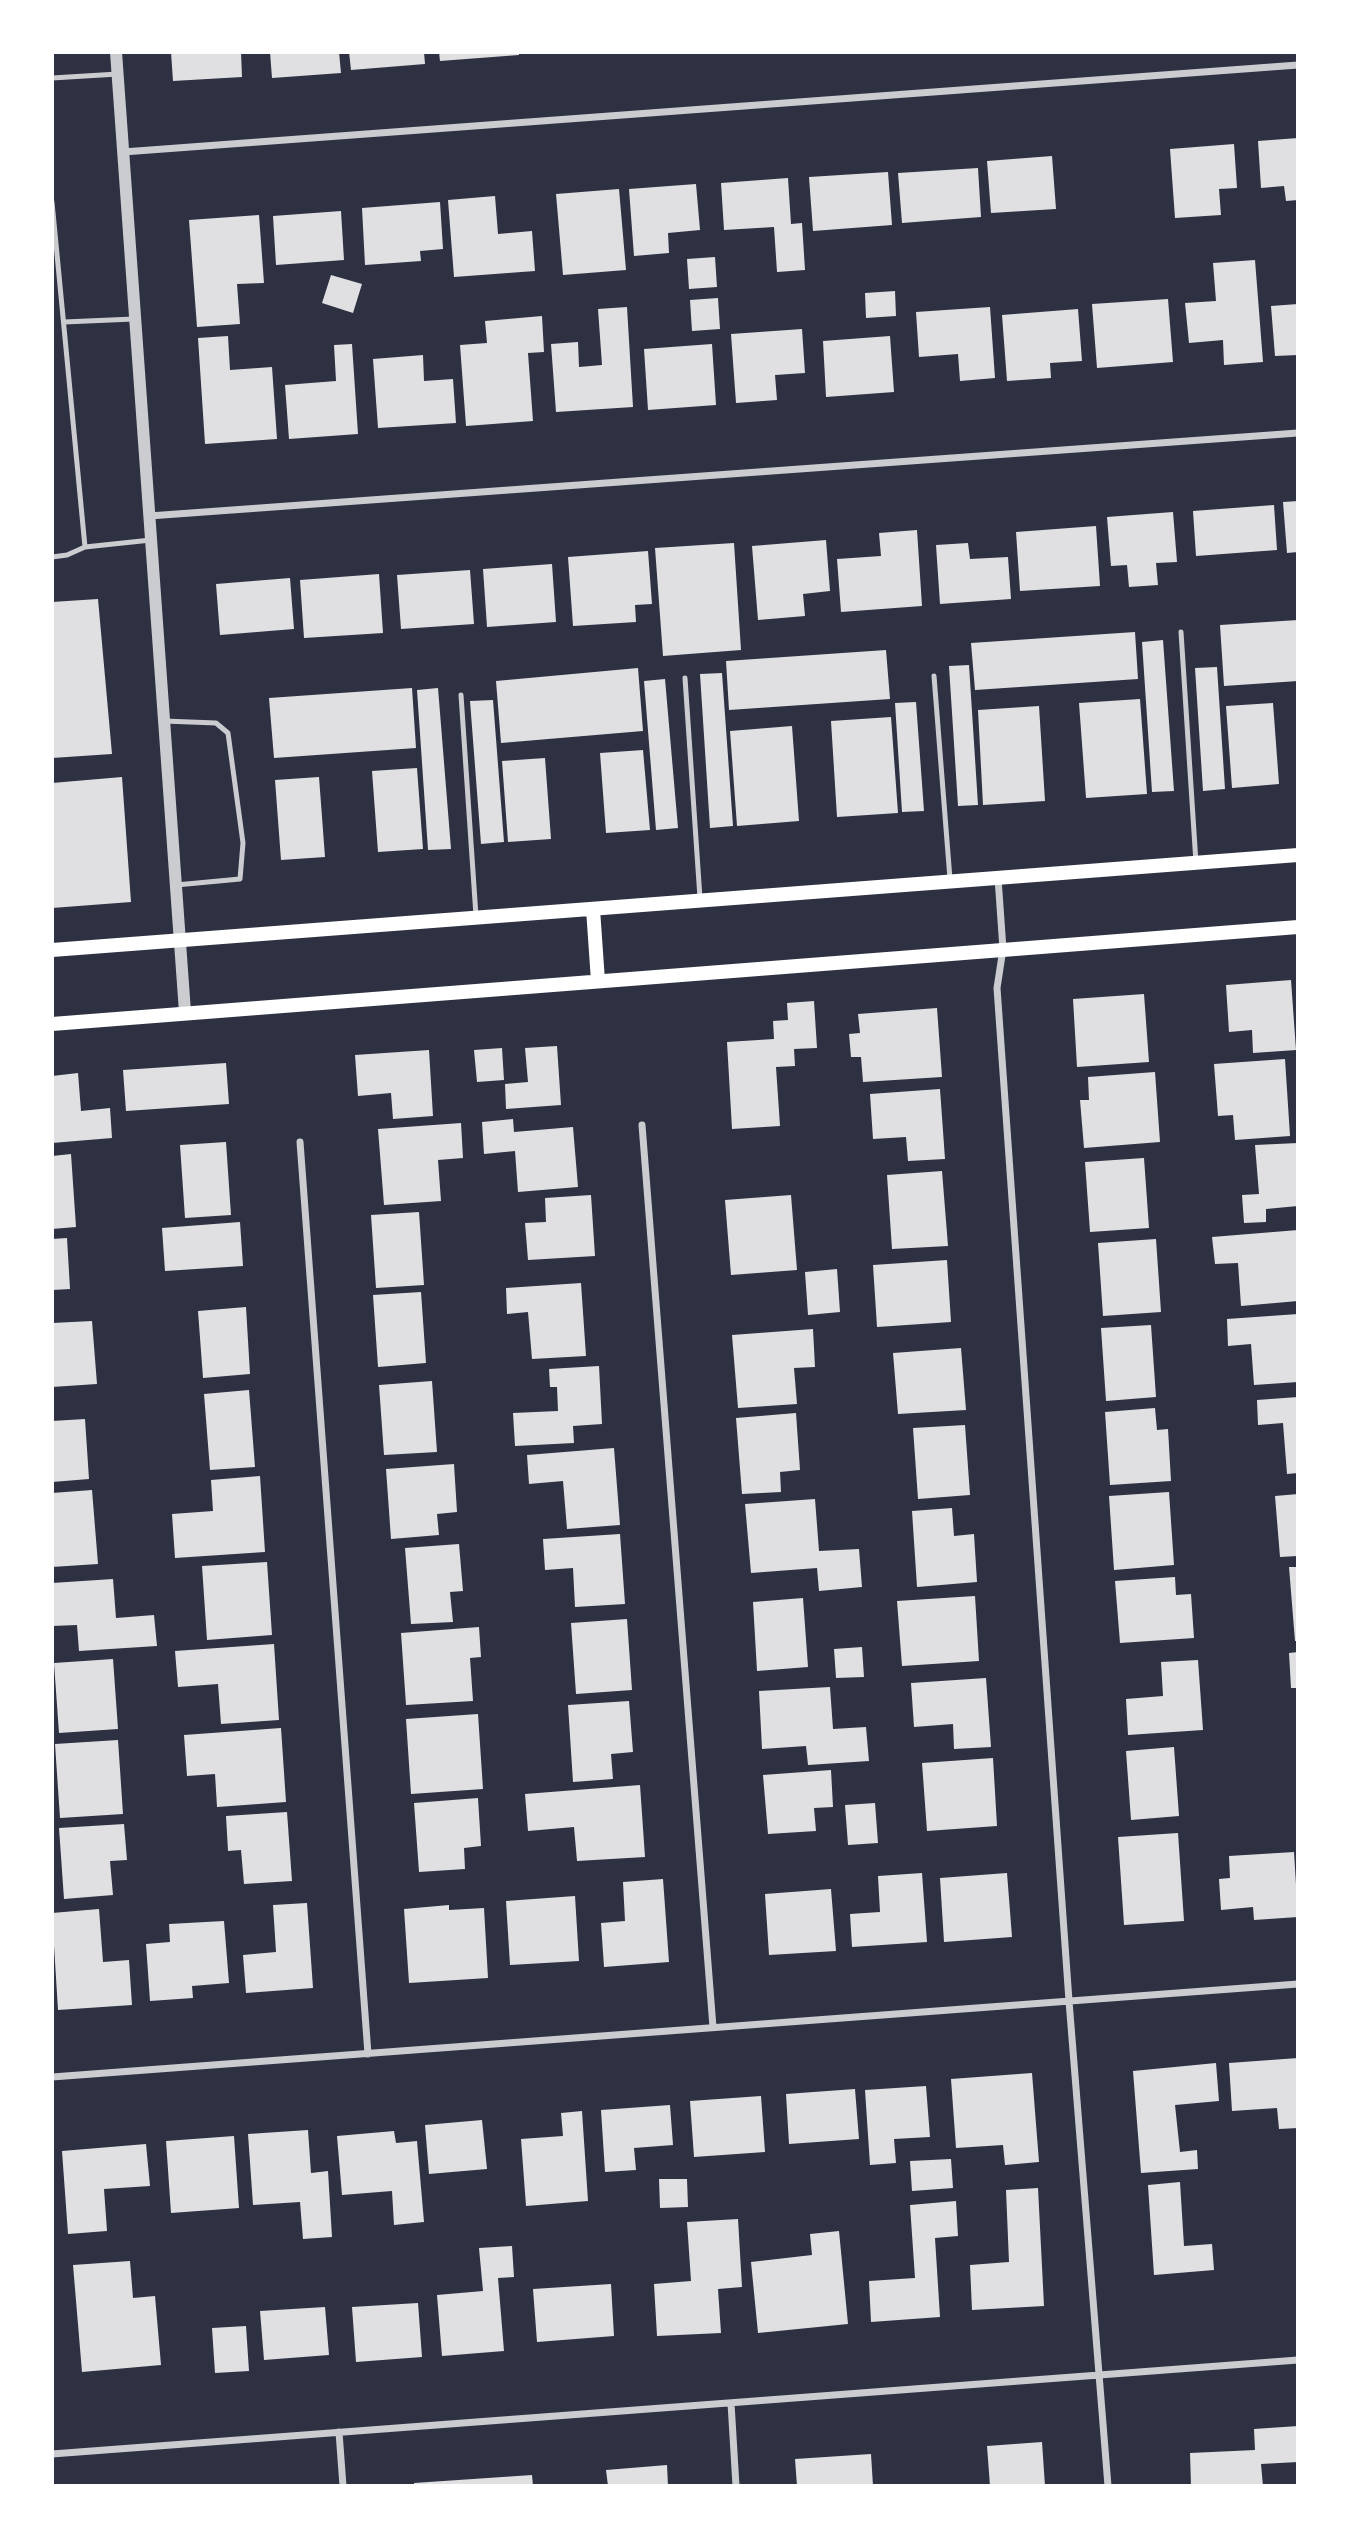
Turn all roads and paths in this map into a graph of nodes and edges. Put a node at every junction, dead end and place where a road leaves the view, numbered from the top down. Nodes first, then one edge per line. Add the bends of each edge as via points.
1 (116, 52) edge
2 (1297, 65) edge
3 (118, 74) junction
4 (52, 78) edge
5 (123, 152) junction
6 (52, 202) edge
7 (135, 319) junction
8 (64, 322) junction
9 (1297, 433) edge
10 (149, 516) junction
11 (151, 540) junction
12 (85, 547) junction
13 (52, 557) edge
14 (1181, 632) dead end
15 (934, 676) dead end
16 (685, 678) dead end
17 (461, 695) dead end
18 (164, 721) junction
19 (1297, 855) edge
20 (1196, 863) junction
21 (998, 878) junction
22 (950, 882) junction
23 (176, 885) junction
24 (701, 901) junction
25 (593, 909) junction
26 (476, 917) junction
27 (1297, 927) edge
28 (180, 940) junction
29 (1003, 949) junction
30 (52, 950) edge
31 (598, 981) junction
32 (185, 1012) junction
33 (52, 1024) edge
34 (642, 1125) dead end
35 (300, 1142) dead end
36 (1297, 1983) edge
37 (1069, 2001) junction
38 (713, 2028) junction
39 (368, 2053) junction
40 (52, 2077) edge
41 (1297, 2360) edge
42 (1099, 2375) junction
43 (731, 2403) junction
44 (339, 2432) junction
45 (52, 2454) edge
46 (343, 2486) edge
47 (736, 2486) edge
48 (1108, 2486) edge

1 - 3 street
2 - 5 street
3 - 4 lane
3 - 5 street
5 - 7 street
6 - 8 lane
7 - 8 lane
7 - 10 street
8 - 12 lane
9 - 10 street
10 - 11 street
11 - 12 lane
11 - 18 street
12 - 13 lane
14 - 20 lane
15 - 22 lane
16 - 24 lane
17 - 26 lane
18 - 23 street
18 - 23 lane via 216,723 228,733 243,843 240,879
19 - 20 main road
20 - 21 main road
21 - 22 main road
21 - 29 street
22 - 24 main road
23 - 28 street
24 - 25 main road
25 - 26 main road
25 - 31 main road
26 - 28 main road
27 - 29 main road
28 - 30 main road
28 - 32 street
29 - 31 main road
29 - 37 street via 998,988
31 - 32 main road
32 - 33 main road
34 - 38 street
35 - 39 street
36 - 37 street
37 - 38 street
37 - 42 street
38 - 39 street
39 - 40 street
41 - 42 street
42 - 43 street
42 - 48 street
43 - 44 street
43 - 47 street
44 - 45 street
44 - 46 street

